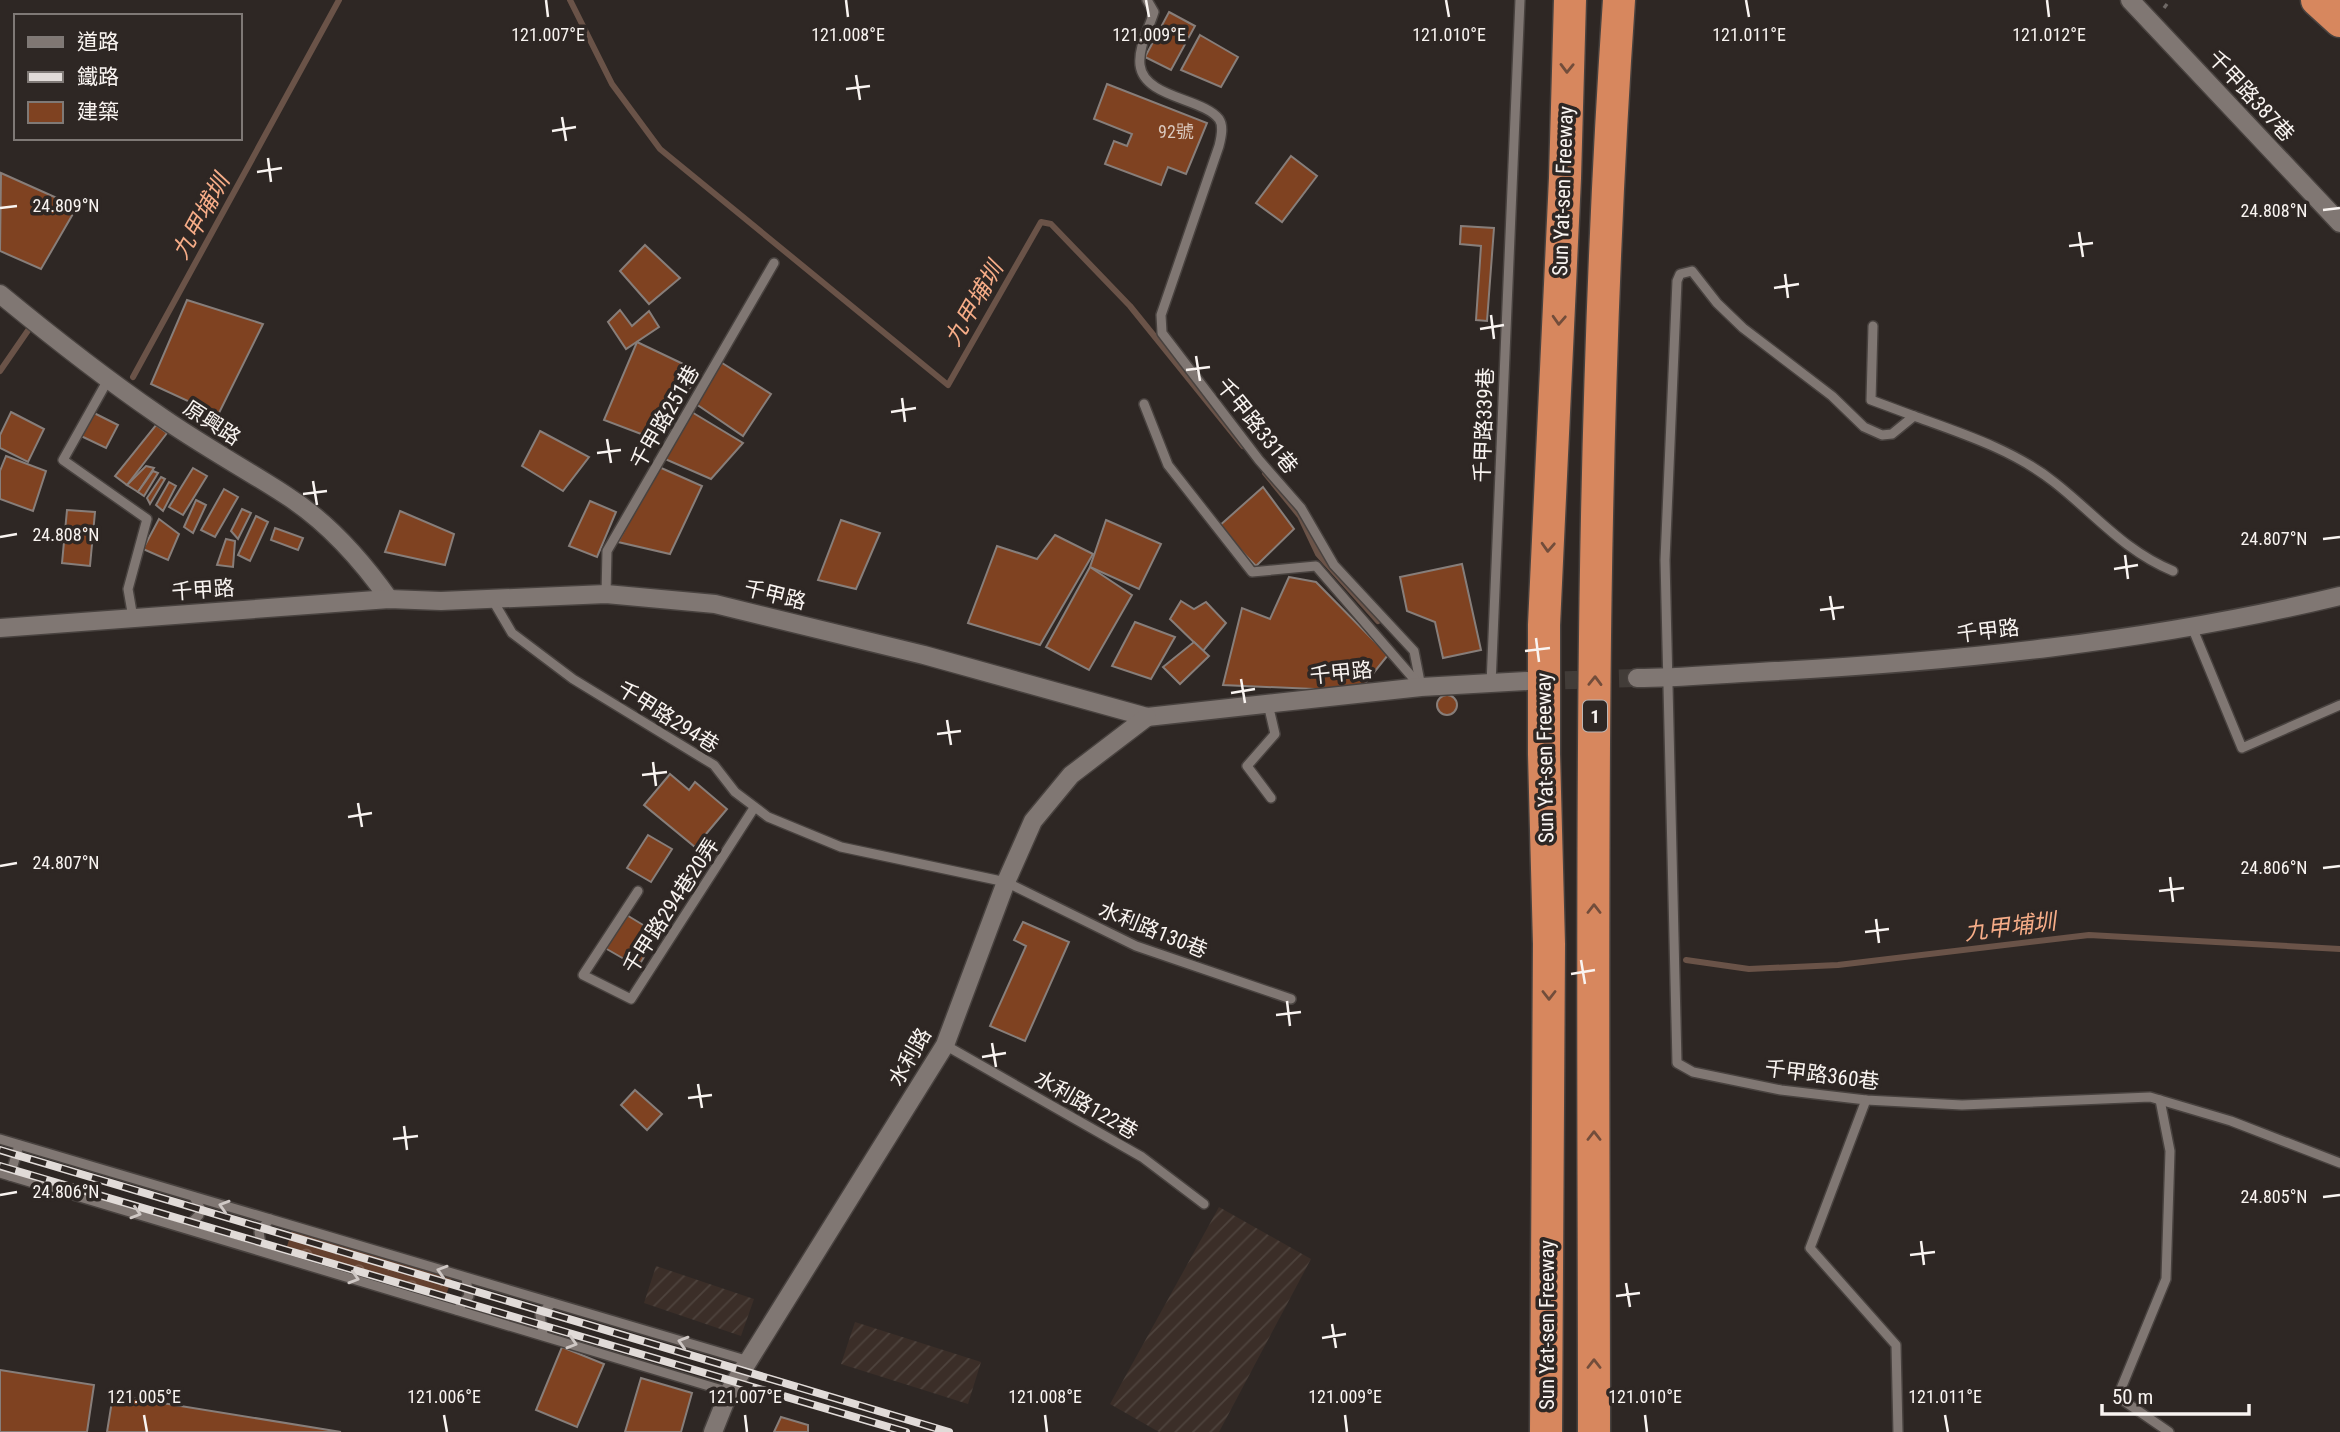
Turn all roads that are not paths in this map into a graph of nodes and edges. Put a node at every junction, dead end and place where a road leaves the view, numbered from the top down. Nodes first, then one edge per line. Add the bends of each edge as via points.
1 (1147, 0) edge
2 (1520, 0) edge
3 (1570, 0) edge
4 (1619, 0) edge
5 (2130, 0) edge
6 (2317, 0) edge
7 (2340, 21) edge
8 (2340, 223) edge
9 (774, 263) dead end
10 (0, 294) edge
11 (1873, 326) dead end
12 (109, 378) junction
13 (1144, 404) dead end
14 (1914, 416) junction
15 (2173, 571) dead end
16 (606, 594) junction
17 (2340, 596) edge
18 (491, 598) junction
19 (389, 599) junction
20 (132, 618) junction
21 (2192, 627) junction
22 (0, 628) edge
23 (1637, 678) tunnel mouth
24 (1669, 678) junction
25 (1527, 681) tunnel mouth
26 (1491, 684) junction
27 (1421, 687) junction
28 (1268, 704) junction
29 (2340, 705) edge
30 (1147, 717) junction
31 (1271, 798) dead end
32 (754, 808) junction
33 (1006, 882) junction
34 (638, 891) dead end
35 (1291, 999) dead end
36 (945, 1045) junction
37 (1866, 1100) junction
38 (2160, 1100) junction
39 (0, 1139) edge
40 (19, 1145) junction
41 (2340, 1163) edge
42 (5, 1174) edge
43 (194, 1197) junction
44 (1204, 1204) dead end
45 (270, 1219) junction
46 (186, 1228) junction
47 (262, 1251) junction
48 (466, 1278) junction
49 (551, 1303) junction
50 (457, 1310) junction
51 (543, 1334) junction
52 (749, 1361) junction
53 (729, 1392) junction
54 (1546, 1422) edge
55 (713, 1432) edge
56 (1594, 1432) edge
57 (1898, 1432) edge
58 (2169, 1432) edge

1 - 27 lane, 千甲路331巷 via 1154,12 1140,55 1142,73 1149,82 1220,121 1219,146 1161,315 1162,333 1301,508 1334,565 1414,650
2 - 26 lane, 千甲路339巷
3 -> 54 highway, Sun Yat-sen Freeway via 1544,625 1549,944
56 -> 4 highway, Sun Yat-sen Freeway / 1 via 1594,743 1604,274
5 - 8 street, 千甲路387巷
6 - 7 highway
9 - 16 lane, 千甲路251巷 via 607,551
10 - 12 street, 原興路
11 - 14 lane via 1871,400
12 - 19 street, 原興路 via 156,414 314,516 362,560
12 - 20 lane via 63,460 146,519 128,589
13 - 27 lane via 1168,465 1252,572 1316,566
14 - 15 lane via 2019,460 2053,481 2121,542 2146,560
14 - 24 lane via 1892,434 1864,427 1832,396 1743,328 1692,271 1680,274 1665,560
16 - 18 street, 千甲路
16 - 30 street, 千甲路 via 715,604 924,655
17 - 21 street, 千甲路
18 - 19 street, 千甲路
18 - 32 lane, 千甲路294巷 via 512,633 573,679 715,765
19 - 20 street, 千甲路
20 - 22 street, 千甲路
21 - 24 street, 千甲路 via 1909,664
21 - 29 lane via 2242,748
23 - 24 street, 千甲路
24 - 37 lane, 千甲路360巷 via 1677,1063 1693,1072 1769,1087
25 - 26 street, 千甲路
26 - 27 street, 千甲路
27 - 28 street, 千甲路
28 - 30 street, 千甲路
28 - 31 lane via 1275,734 1247,766
30 - 33 street, 水利路 via 1071,775 1048,801 1033,821
32 - 33 lane, 千甲路294巷 via 841,847
32 - 34 lane, 千甲路294巷20弄 via 631,999 583,975
33 - 35 lane, 水利路130巷 via 1136,946
33 - 36 street, 水利路
36 - 44 lane, 水利路122巷 via 1142,1157
36 - 52 street, 水利路
37 - 38 lane, 千甲路360巷 via 1962,1105 2102,1097
37 - 57 lane via 1810,1248 1896,1345
38 - 41 lane, 千甲路360巷 via 2231,1121
38 - 58 lane via 2170,1151 2166,1279 2120,1391 2124,1402
39 - 40 lane
40 - 42 lane
40 - 43 lane
42 -> 46 lane
45 -> 43 lane
43 - 46 lane via 199,1215
45 - 47 lane via 259,1232
48 -> 45 lane
46 - 47 lane
47 -> 50 lane
48 - 49 lane
48 - 50 lane via 469,1296
49 - 51 lane via 540,1315
52 -> 49 lane
50 - 51 lane
51 -> 53 lane
52 - 53 street, 水利路
53 - 55 street, 水利路

